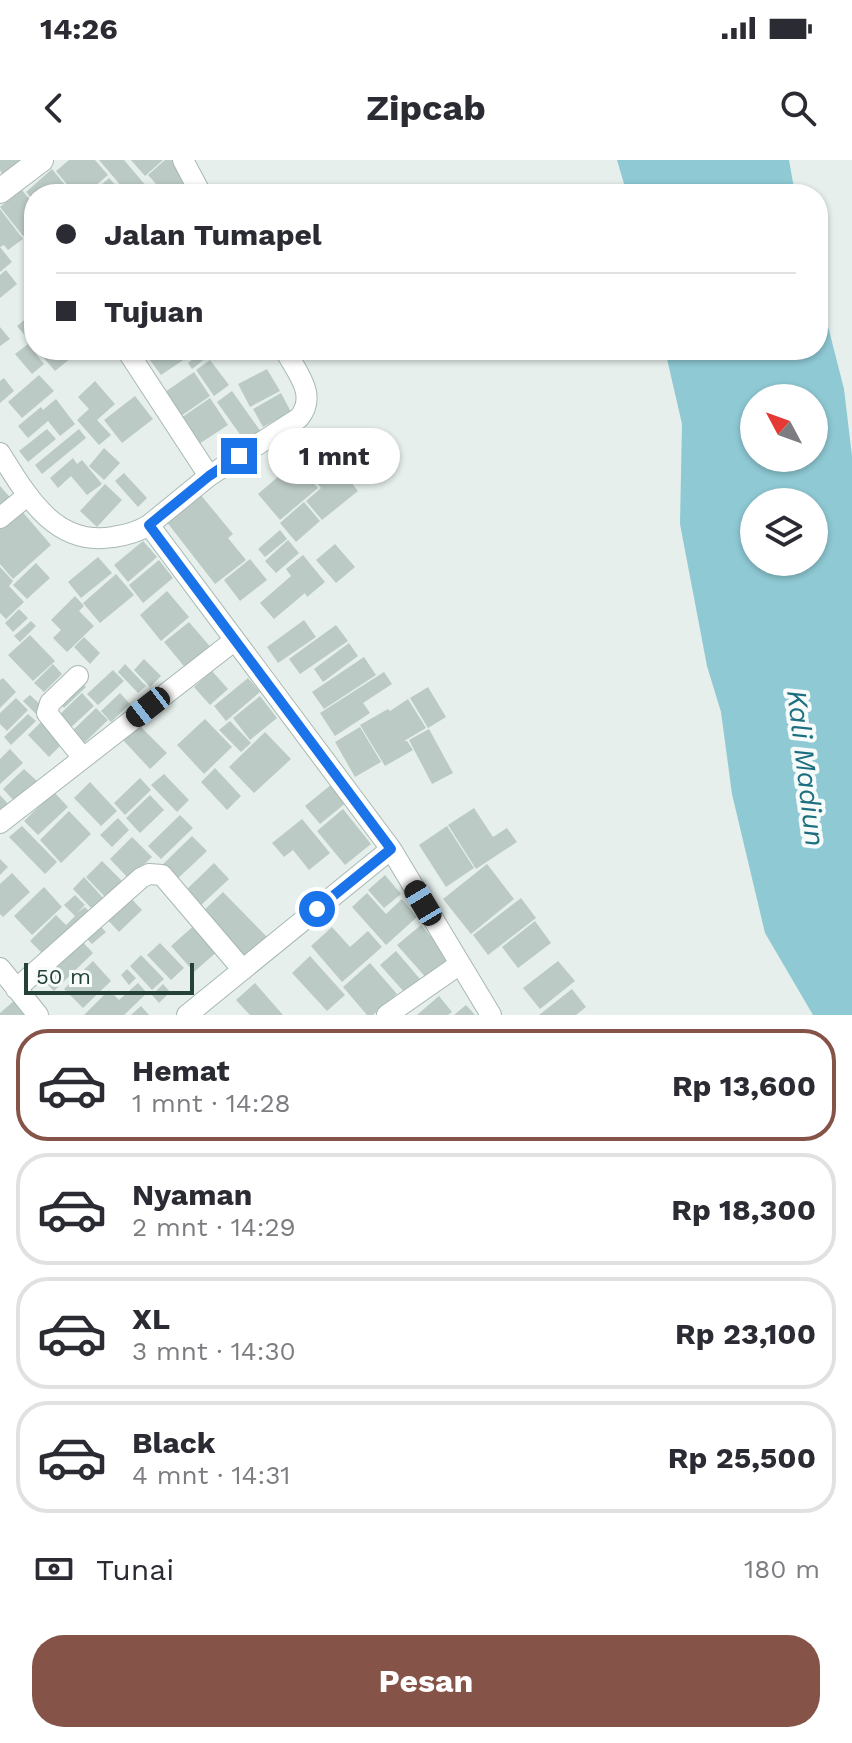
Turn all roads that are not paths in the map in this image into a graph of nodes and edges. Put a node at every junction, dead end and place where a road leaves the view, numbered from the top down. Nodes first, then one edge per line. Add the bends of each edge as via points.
1 (41, 160) edge
2 (183, 160) edge
3 (196, 184) edge
4 (0, 191) edge
5 (133, 360) edge
6 (290, 360) edge
7 (0, 453) edge
8 (209, 476) junction
9 (27, 496) junction
10 (0, 518) edge
11 (149, 525) junction
12 (235, 640) junction
13 (78, 676) dead end
14 (83, 758) junction
15 (0, 823) edge
16 (391, 849) junction
17 (460, 964) junction
18 (0, 968) edge
19 (243, 970) junction
20 (16, 989) junction
21 (38, 1015) edge
22 (187, 1015) edge
23 (387, 1015) edge
24 (491, 1015) edge

1 - 4 street
2 - 3 street
5 - 8 street
6 - 8 street via 305,388 306,410
7 - 9 street
8 - 11 street
9 - 10 street
9 - 11 street via 58,527 80,536 112,537
11 - 12 street
12 - 14 street
12 - 16 street
13 - 14 street via 50,703 47,713
14 - 15 street
16 - 17 street
16 - 19 street
17 - 23 street
17 - 24 street
18 - 20 street
19 - 20 street via 162,875 149,874
19 - 22 street
20 - 21 street

